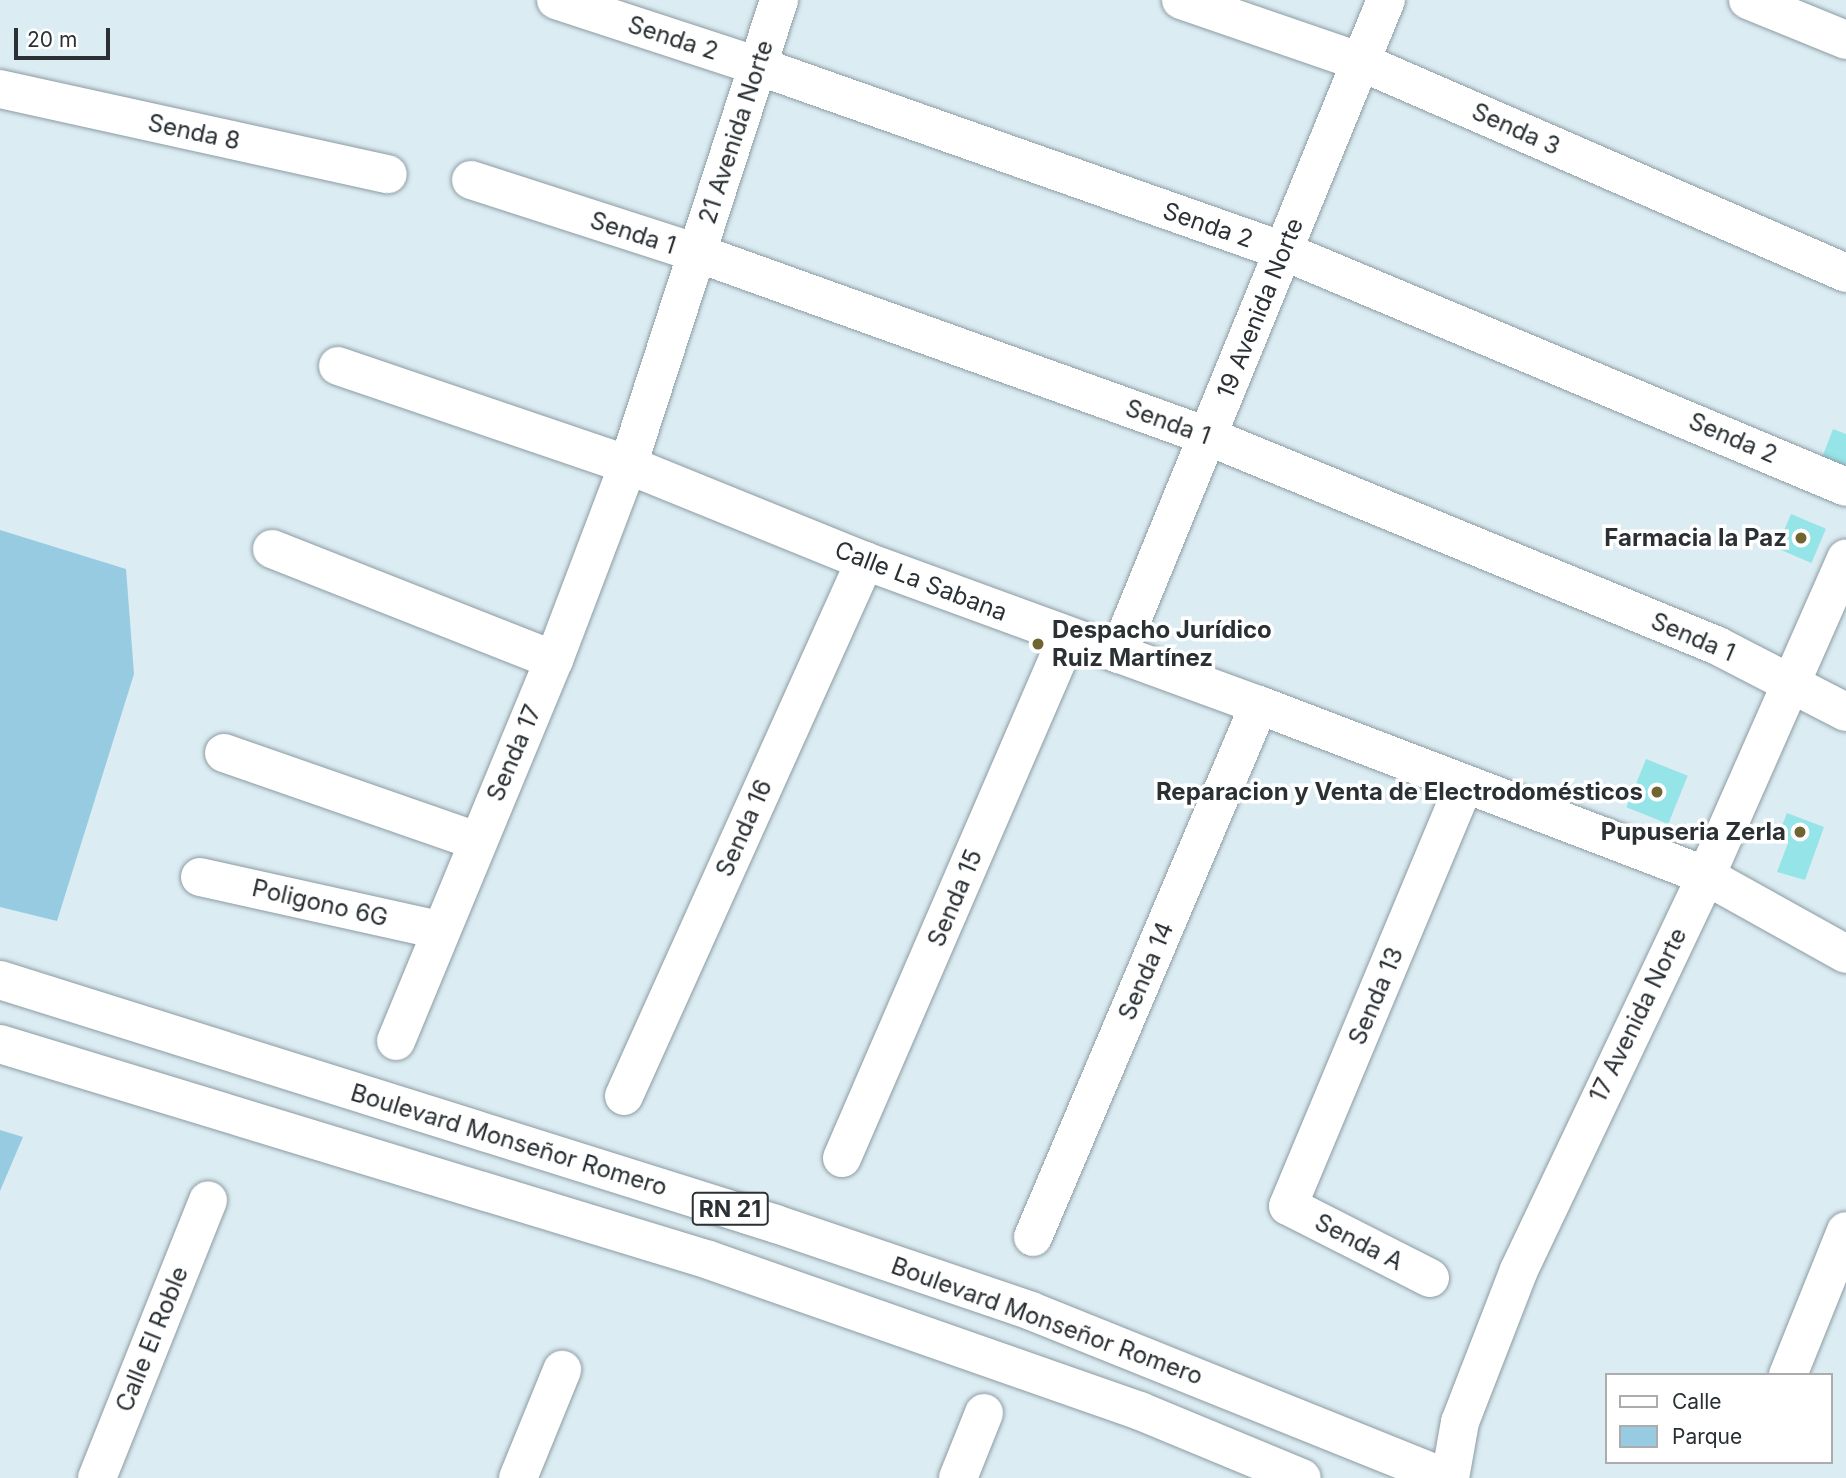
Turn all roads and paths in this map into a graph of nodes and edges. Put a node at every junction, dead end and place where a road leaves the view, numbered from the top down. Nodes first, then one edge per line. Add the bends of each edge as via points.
1 (556, 0) edge
2 (779, 0) edge
3 (1181, 0) edge
4 (1386, 0) edge
5 (1748, 0) edge
6 (1846, 40) edge
7 (1361, 62) junction
8 (758, 65) junction
9 (0, 89) edge
10 (388, 174) dead end
11 (471, 180) dead end
12 (1283, 251) junction
13 (697, 253) junction
14 (1846, 273) edge
15 (338, 366) dead end
16 (1207, 436) junction
17 (628, 464) junction
18 (1846, 487) edge
19 (272, 549) dead end
20 (1846, 559) edge
21 (865, 561) junction
22 (1067, 638) junction
23 (1118, 654) junction
24 (554, 660) junction
25 (1794, 681) junction
26 (1259, 705) junction
27 (1846, 712) edge
28 (224, 753) dead end
29 (1463, 787) junction
30 (477, 841) junction
31 (1706, 876) junction
32 (200, 877) dead end
33 (440, 930) junction
34 (1846, 954) edge
35 (0, 980) edge
36 (397, 1041) dead end
37 (0, 1044) edge
38 (624, 1096) dead end
39 (842, 1158) dead end
40 (208, 1200) dead end
41 (1288, 1206) joint
42 (1846, 1230) edge
43 (1033, 1237) dead end
44 (1430, 1278) dead end
45 (562, 1370) dead end
46 (1789, 1373) edge
47 (984, 1413) dead end
48 (97, 1478) edge
49 (518, 1478) edge
50 (958, 1478) edge
51 (1302, 1478) edge
52 (1448, 1478) edge

1 - 8 main road, Senda 2
2 - 8 main road, 21 Avenida Norte
3 - 7 main road, Senda 3
4 - 7 main road, 19 Avenida Norte
5 - 6 main road
7 - 12 main road, 19 Avenida Norte
7 - 14 main road, Senda 3
8 - 12 main road, Senda 2
8 - 13 main road, 21 Avenida Norte
9 - 10 main road, Senda 8
11 - 13 main road, Senda 1
12 - 16 main road, 19 Avenida Norte
12 - 18 main road, Senda 2
13 - 16 main road, Senda 1
13 - 17 main road, 21 Avenida Norte
15 - 17 main road, Calle La Sabana
16 - 23 main road, 19 Avenida Norte
16 - 25 main road, Senda 1
17 - 21 main road, Calle La Sabana
17 - 24 main road, Senda 17
19 - 24 main road
20 - 25 main road, 17 Avenida Norte
21 - 22 main road, Calle La Sabana
21 - 38 main road, Senda 16
22 - 23 main road, Calle La Sabana
22 - 39 main road, Senda 15
23 - 26 main road, Calle La Sabana
24 - 30 main road, Senda 17
25 - 27 main road, Senda 1
25 - 31 main road, 17 Avenida Norte
26 - 29 main road, Calle La Sabana
26 - 43 main road, Senda 14
28 - 30 main road
29 - 31 main road, Calle La Sabana
29 - 41 main road, Senda 13
30 - 33 main road, Senda 17
31 - 34 main road, Calle La Sabana
31 - 52 main road, 17 Avenida Norte via 1519,1270 1460,1422
32 - 33 main road, Poligono 6G
33 - 36 main road, Senda 17
35 - 52 main road, Boulevard Monseñor Romero / RN 21 via 776,1224 1031,1311
37 - 51 main road, RN 21 via 709,1260 1140,1411
40 - 48 main road, Calle El Roble
41 - 44 main road, Senda A
42 - 46 main road
45 - 49 main road
47 - 50 main road

